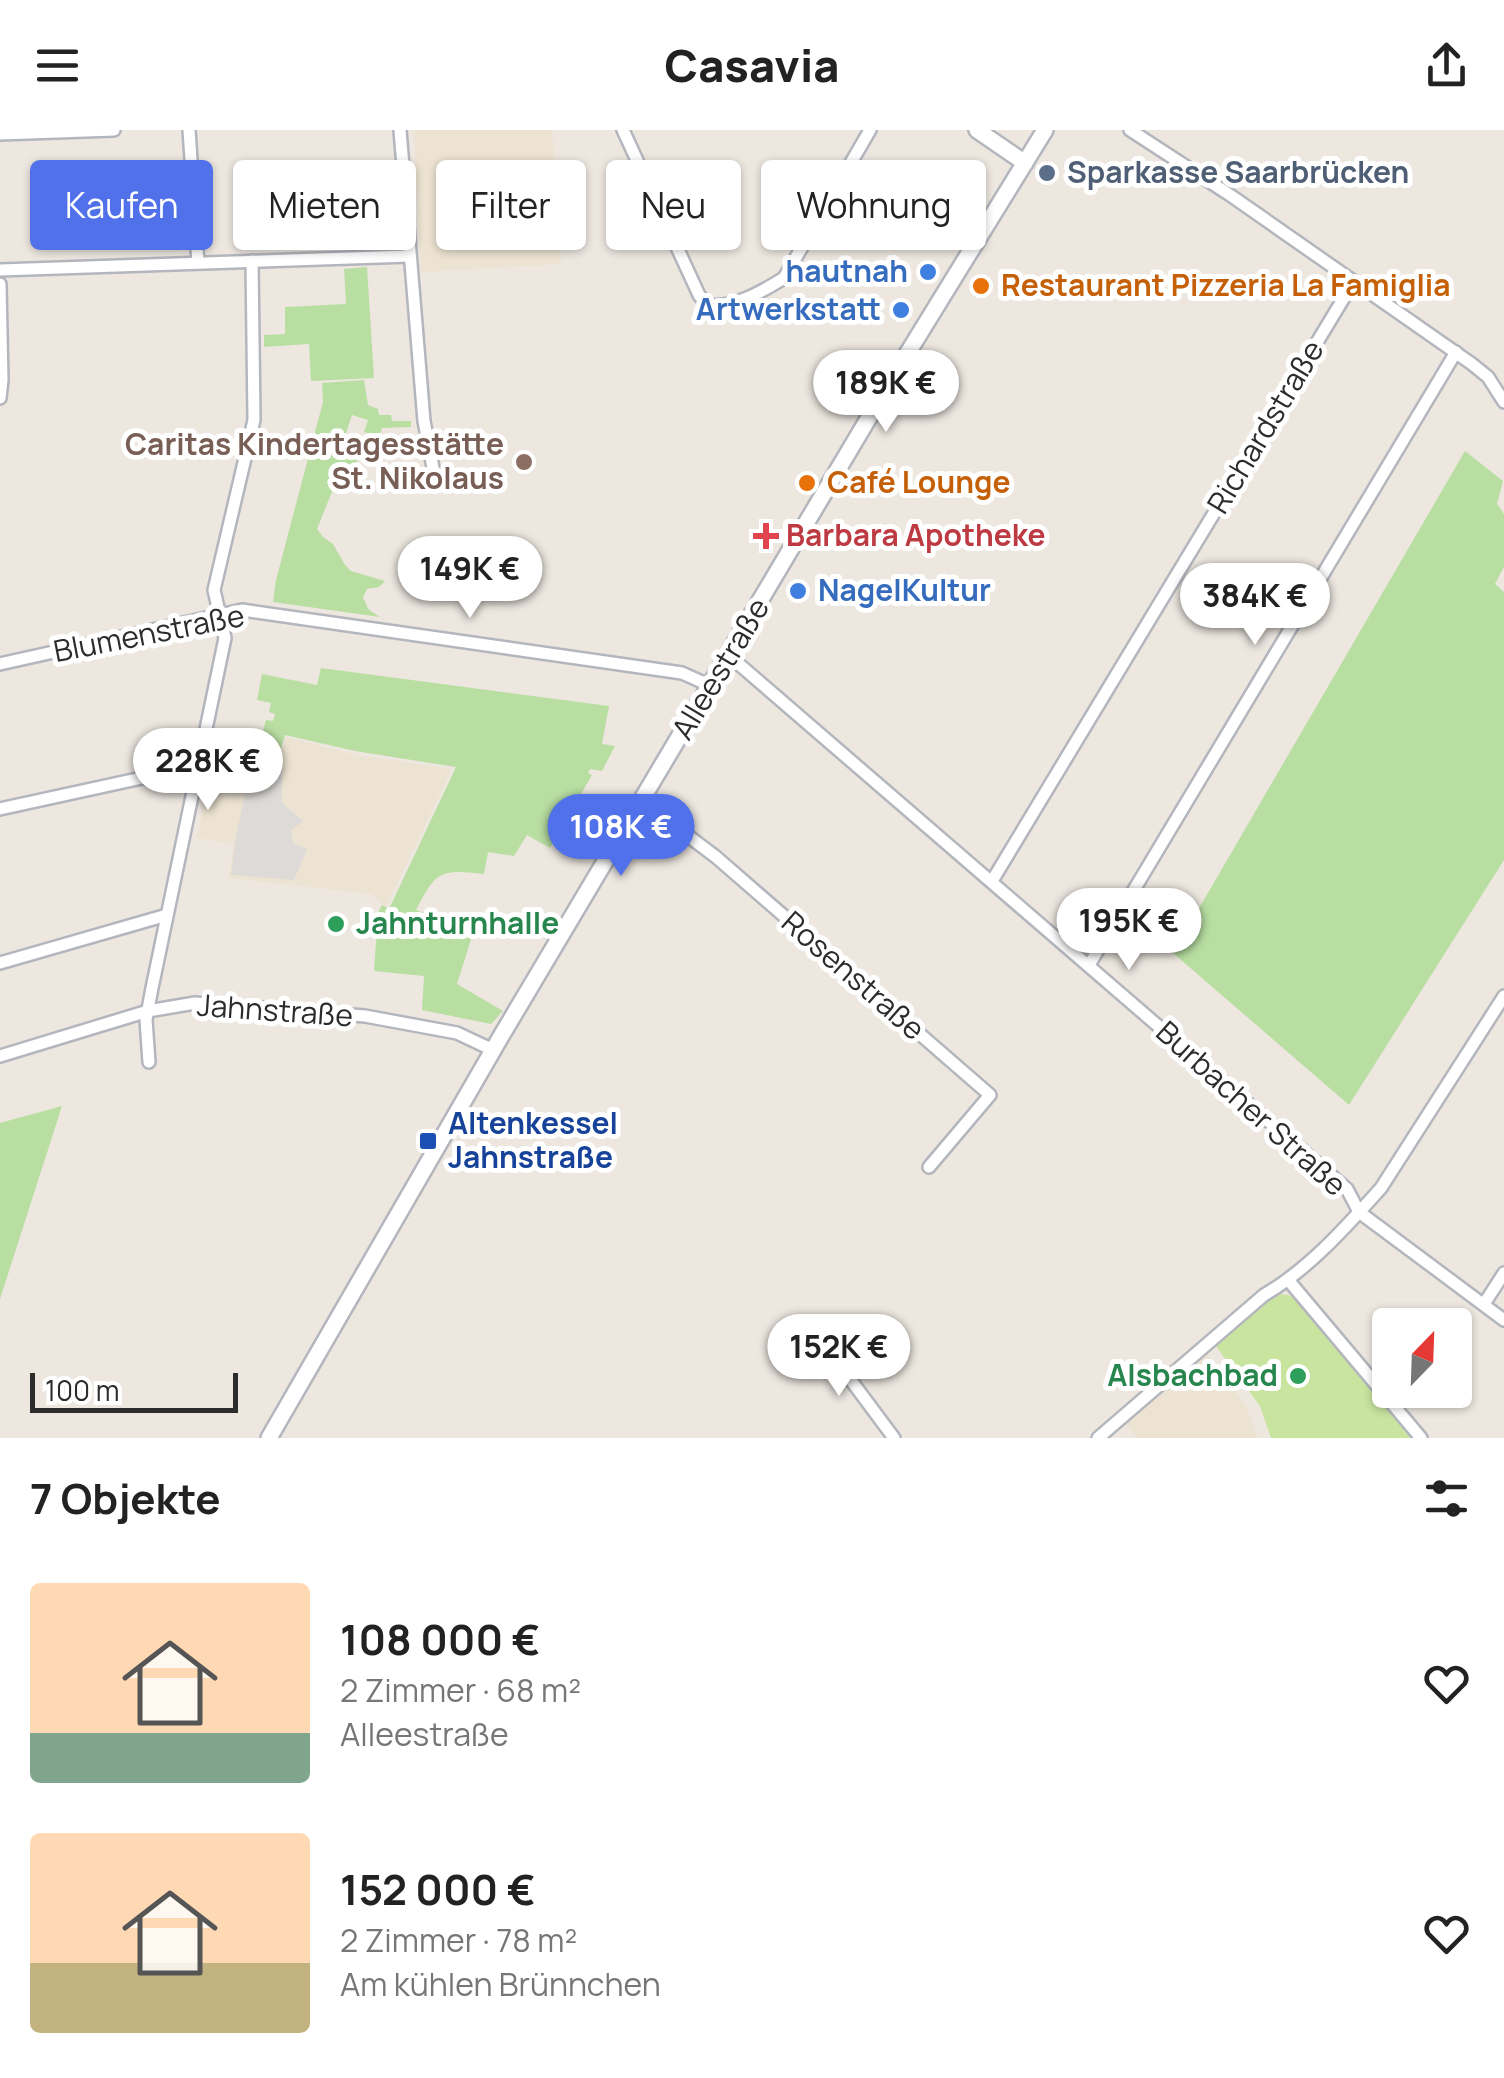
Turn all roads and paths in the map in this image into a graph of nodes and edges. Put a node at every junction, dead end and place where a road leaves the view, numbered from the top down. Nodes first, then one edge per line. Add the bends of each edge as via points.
1 (114, 130) edge
2 (190, 130) edge
3 (400, 130) edge
4 (623, 130) edge
5 (870, 130) edge
6 (977, 130) edge
7 (1045, 130) edge
8 (1130, 130) edge
9 (62, 131) edge
10 (0, 134) edge
11 (1026, 162) junction
12 (409, 256) junction
13 (252, 261) junction
14 (198, 263) junction
15 (0, 270) edge
16 (1354, 282) junction
17 (0, 284) edge
18 (1456, 352) junction
19 (0, 398) edge
20 (1504, 402) edge
21 (434, 473) dead end
22 (221, 616) junction
23 (728, 658) junction
24 (0, 664) edge
25 (711, 686) junction
26 (197, 766) junction
27 (640, 804) junction
28 (0, 809) edge
29 (992, 881) junction
30 (167, 914) junction
31 (0, 963) edge
32 (1089, 965) junction
33 (1504, 996) edge
34 (148, 1011) junction
35 (493, 1050) junction
36 (0, 1056) edge
37 (149, 1062) dead end
38 (929, 1166) dead end
39 (1360, 1212) junction
40 (1504, 1274) edge
41 (1289, 1281) junction
42 (1484, 1304) junction
43 (1504, 1320) edge
44 (818, 1336) dead end
45 (269, 1438) edge
46 (894, 1438) edge
47 (1098, 1438) edge
48 (1421, 1438) edge

1 - 9 street
2 - 14 street
3 - 12 street
4 - 5 street via 699,295 719,307 784,278
6 - 11 street
7 - 11 street, Alleestraße
8 - 16 street
9 - 10 street
11 - 23 street, Alleestraße
12 - 13 street
12 - 21 street
13 - 14 street
13 - 22 street via 254,420 214,590
14 - 15 street
16 - 18 street
16 - 29 street, Richardstraße
17 - 19 street
18 - 20 street via 1488,377
18 - 32 street
22 - 24 street, Blumenstraße
22 - 25 street, Blumenstraße via 242,610 682,672
22 - 26 street via 225,638
23 - 25 street, Alleestraße
23 - 29 street, Burbacher Straße
25 - 27 street, Alleestraße
26 - 28 street
26 - 30 street
27 - 35 street, Alleestraße
27 - 38 street, Rosenstraße via 716,857 990,1095
29 - 32 street, Burbacher Straße
30 - 31 street
30 - 34 street
32 - 39 street, Burbacher Straße via 1348,1189
33 - 39 street
34 - 35 street, Jahnstraße via 220,1003 365,1016 457,1033
34 - 36 street, Jahnstraße
34 - 37 street
35 - 45 street, Alleestraße
39 - 41 street
39 - 42 street, Burbacher Straße
40 - 42 street
41 - 47 street via 1264,1295
41 - 48 street
42 - 43 street, Burbacher Straße
44 - 46 street

